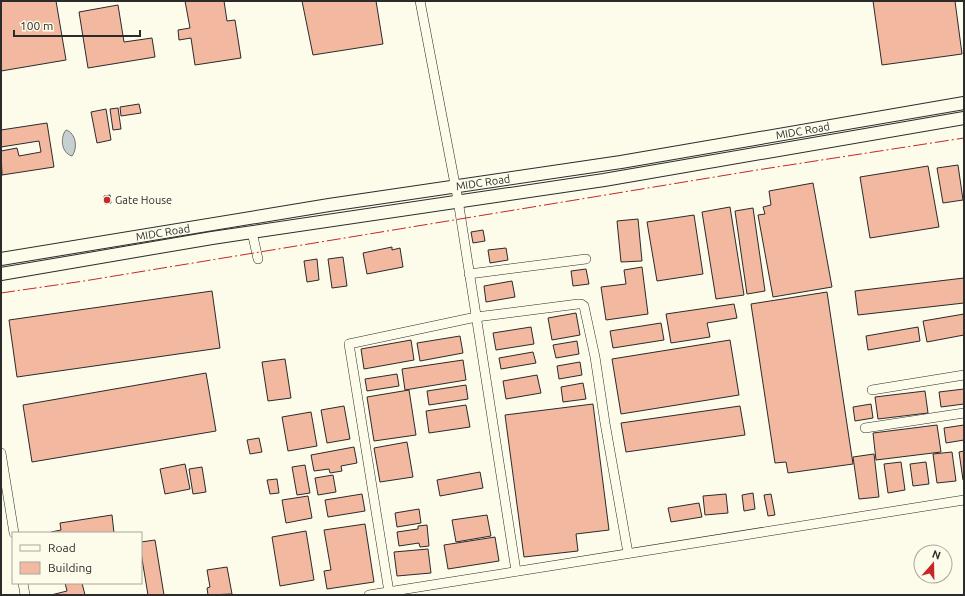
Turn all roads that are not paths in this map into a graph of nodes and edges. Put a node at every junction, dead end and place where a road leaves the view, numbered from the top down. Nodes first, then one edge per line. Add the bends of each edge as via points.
1 (420, 1) edge
2 (964, 103) edge
3 (964, 118) edge
4 (455, 186) junction
5 (458, 200) junction
6 (252, 232) junction
7 (586, 258) dead end
8 (1, 259) edge
9 (258, 259) dead end
10 (1, 274) edge
11 (469, 274) junction
12 (476, 317) junction
13 (964, 375) edge
14 (872, 390) dead end
15 (964, 413) edge
16 (865, 428) dead end
17 (1, 453) edge
18 (964, 500) edge
19 (6, 507) edge
20 (14, 532) edge
21 (628, 553) junction
22 (516, 571) junction
23 (23, 584) edge
24 (389, 592) junction
25 (25, 595) edge
26 (369, 595) edge

1 - 4 street
2 - 4 main road, MIDC Road via 621,162
3 - 5 main road, MIDC Road via 604,180
4 - 5 street
4 - 8 main road, MIDC Road via 329,204
5 - 6 main road, MIDC Road
5 - 11 street
6 - 9 street
6 - 10 main road, MIDC Road
7 - 11 street
11 - 12 street
12 - 21 street via 578,304 584,306
12 - 22 street
12 - 24 street via 349,344
13 - 14 street
15 - 16 street
17 - 19 street
18 - 21 street
19 - 20 street
21 - 22 street
22 - 24 street
23 - 25 street
24 - 26 street

